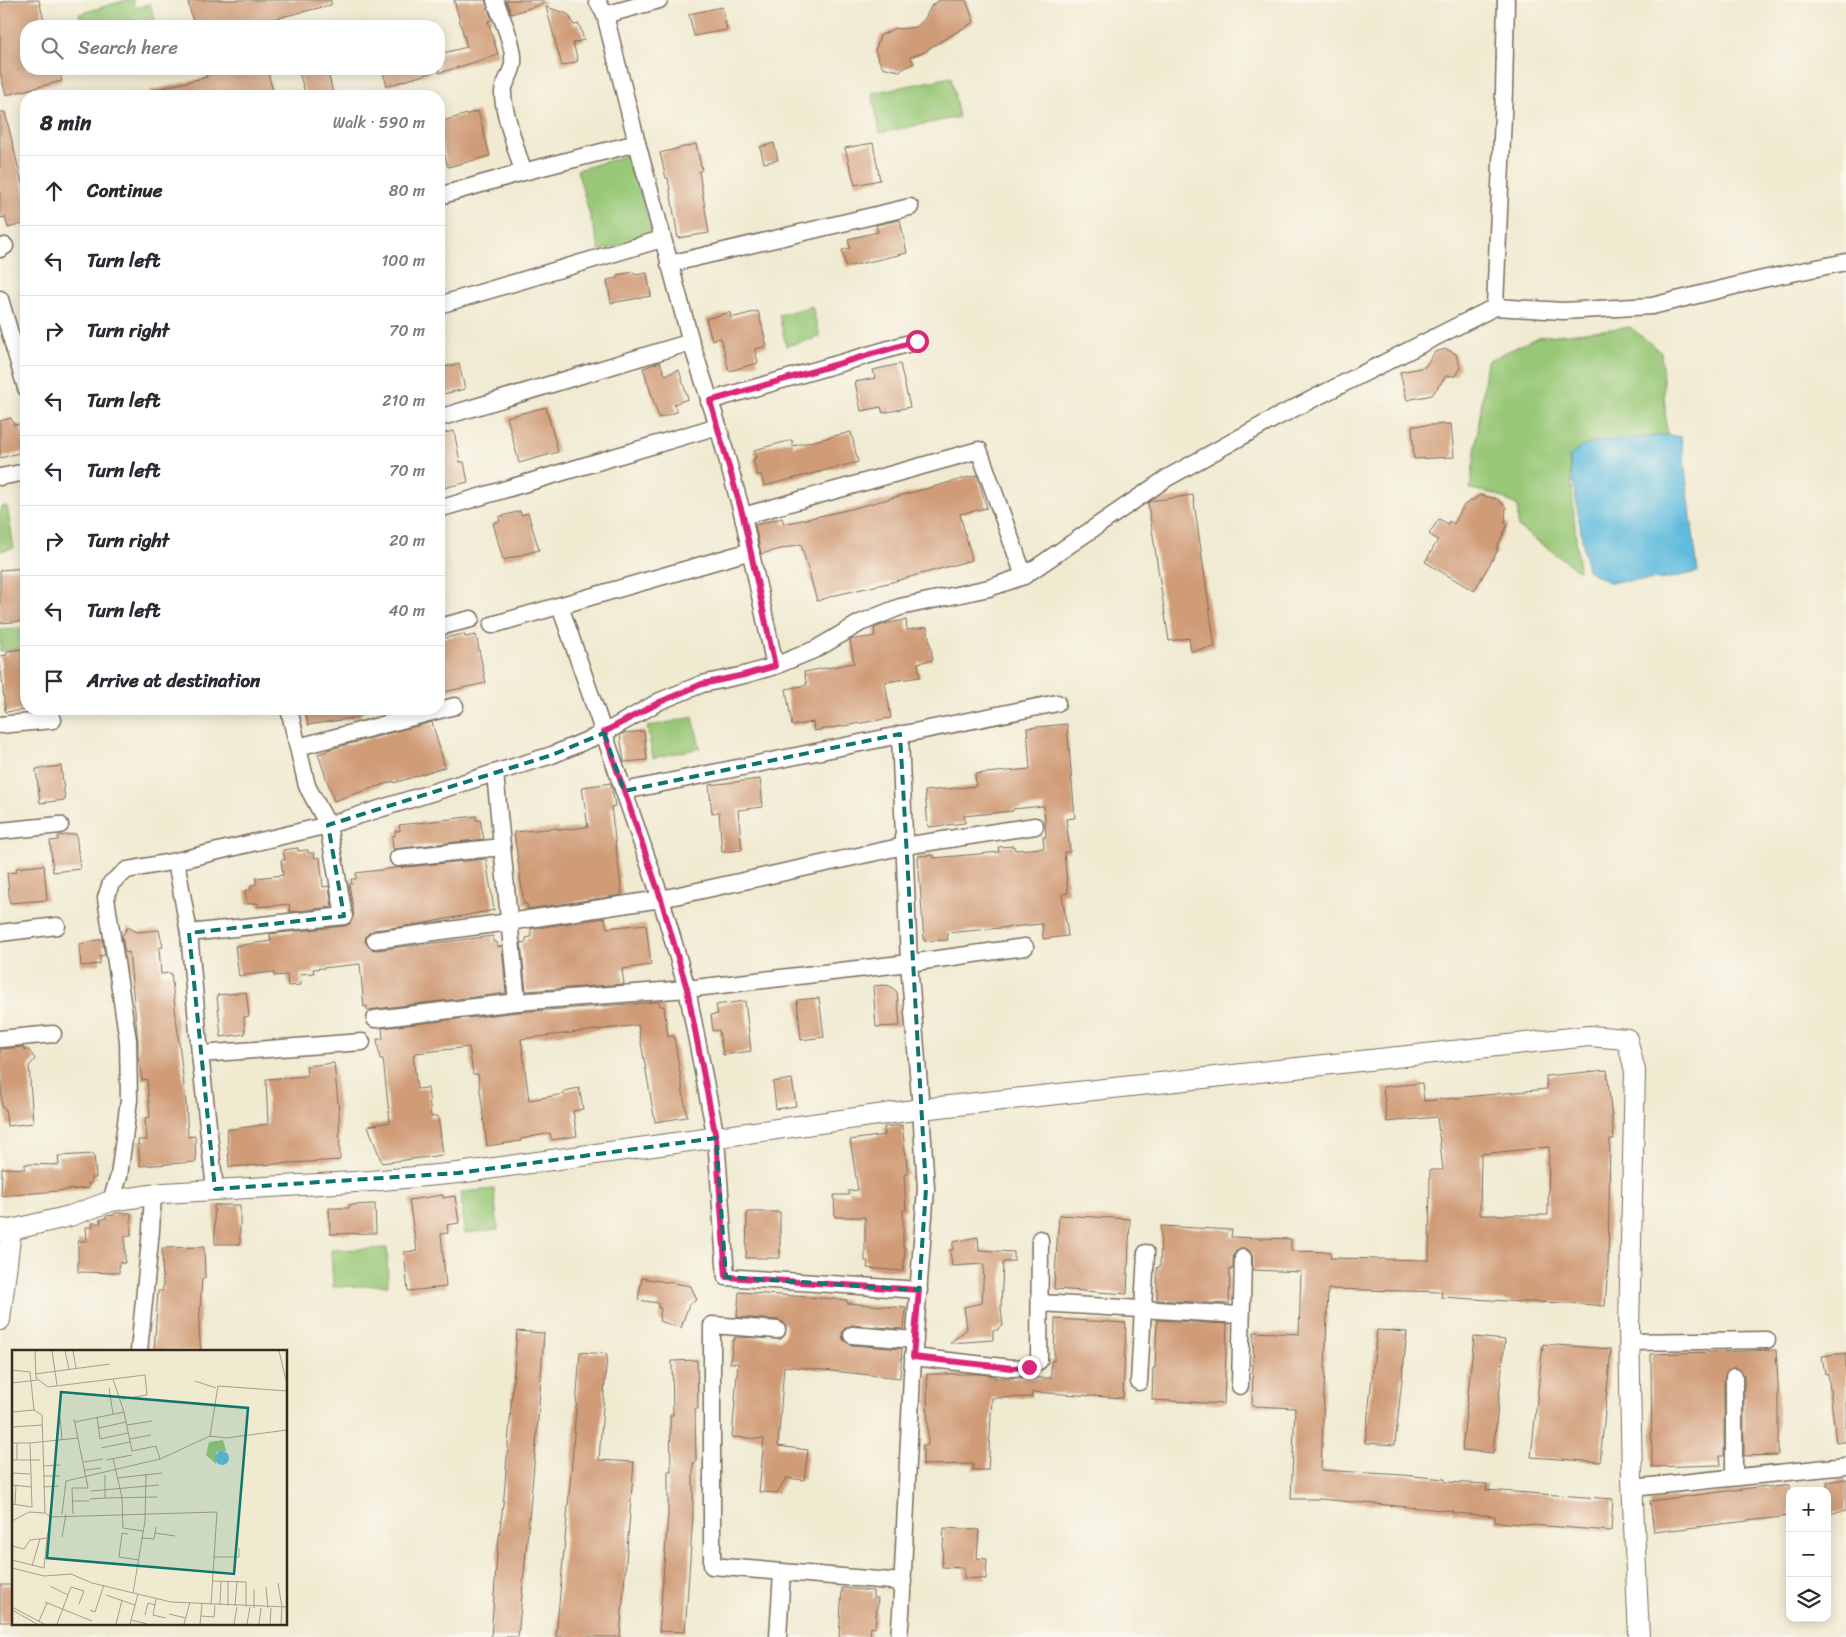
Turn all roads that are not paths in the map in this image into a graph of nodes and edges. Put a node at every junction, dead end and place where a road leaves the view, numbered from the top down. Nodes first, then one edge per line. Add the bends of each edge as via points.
1 (495, 0) edge
2 (597, 0) edge
3 (659, 0) edge
4 (1506, 0) edge
5 (605, 15) junction
6 (636, 143) junction
7 (523, 172) junction
8 (445, 194) edge
9 (910, 207) dead end
10 (662, 239) junction
11 (1846, 262) edge
12 (670, 264) junction
13 (0, 299) edge
14 (445, 303) edge
15 (1495, 307) junction
16 (917, 341) dead end
17 (691, 342) junction
18 (20, 367) edge
19 (710, 401) junction
20 (445, 416) edge
21 (718, 426) junction
22 (20, 473) edge
23 (0, 477) edge
24 (445, 507) edge
25 (743, 516) junction
26 (751, 551) junction
27 (1024, 576) junction
28 (560, 606) junction
29 (471, 619) dead end
30 (492, 625) dead end
31 (445, 626) edge
32 (775, 666) junction
33 (1056, 703) dead end
34 (455, 706) dead end
35 (445, 709) edge
36 (290, 715) edge
37 (421, 715) edge
38 (53, 720) dead end
39 (0, 726) edge
40 (604, 732) junction
41 (900, 734) junction
42 (298, 747) junction
43 (495, 773) junction
44 (624, 792) junction
45 (60, 825) dead end
46 (328, 825) junction
47 (1035, 826) dead end
48 (0, 831) edge
49 (904, 846) junction
50 (502, 847) junction
51 (398, 858) dead end
52 (176, 861) junction
53 (661, 899) junction
54 (509, 922) junction
55 (57, 926) dead end
56 (0, 933) edge
57 (189, 933) junction
58 (375, 940) dead end
59 (1025, 947) dead end
60 (909, 963) junction
61 (687, 989) junction
62 (517, 1002) junction
63 (375, 1019) dead end
64 (53, 1034) dead end
65 (0, 1039) edge
66 (362, 1042) dead end
67 (200, 1054) junction
68 (922, 1109) junction
69 (716, 1138) junction
70 (216, 1189) junction
71 (153, 1194) junction
72 (111, 1201) junction
73 (6, 1229) edge
74 (1040, 1239) dead end
75 (1146, 1253) dead end
76 (1243, 1258) dead end
77 (919, 1290) junction
78 (1040, 1303) junction
79 (1143, 1310) junction
80 (1241, 1315) junction
81 (0, 1320) edge
82 (777, 1330) dead end
83 (852, 1335) dead end
84 (915, 1340) junction
85 (1767, 1340) dead end
86 (1630, 1342) junction
87 (139, 1350) edge
88 (913, 1357) junction
89 (1734, 1377) dead end
90 (1139, 1382) dead end
91 (1240, 1386) dead end
92 (1846, 1466) edge
93 (1734, 1476) junction
94 (1632, 1488) junction
95 (782, 1572) junction
96 (903, 1582) junction
97 (778, 1637) edge
98 (899, 1637) edge
99 (1639, 1637) edge

1 - 7 street via 514,62 503,92 504,105
2 - 5 street
3 - 5 street
4 - 15 street
5 - 6 street
6 - 7 street
6 - 10 street
7 - 8 street
9 - 12 street
10 - 12 street
10 - 14 street
11 - 15 street via 1652,306 1563,311
12 - 17 street
13 - 18 street
15 - 27 street via 1277,417 1167,478
16 - 19 street
17 - 19 street
17 - 20 street
19 - 21 street
21 - 24 street
21 - 25 street
22 - 23 street
25 - 26 street
25 - 27 street via 979,450
26 - 28 street
26 - 32 street
27 - 32 street via 990,588 900,607 860,623 816,649
28 - 30 street
28 - 40 street
29 - 31 street
32 - 40 street via 702,684
33 - 41 street
34 - 35 street
36 - 42 street
37 - 42 street
38 - 39 street
40 - 43 street via 552,755
40 - 44 street
41 - 44 street
41 - 49 street
42 - 46 street via 307,786
43 - 46 street
43 - 50 street
44 - 53 street
45 - 48 street
46 - 52 street
46 - 57 street via 344,916
47 - 49 street
49 - 53 street
49 - 60 street
50 - 51 street
50 - 54 street
52 - 57 street
52 - 72 street via 127,870 110,883 106,898 128,1040 129,1092 119,1176
53 - 54 street
53 - 61 street
54 - 58 street
54 - 62 street
55 - 56 street
57 - 67 street
59 - 60 street
60 - 61 street
60 - 68 street
61 - 62 street
61 - 69 street
62 - 63 street
64 - 65 street
66 - 67 street
67 - 70 street
68 - 69 street
68 - 77 street via 926,1189
68 - 86 street via 1589,1036 1628,1039 1635,1070
69 - 70 street via 458,1174
69 - 77 street via 726,1277
70 - 71 street
71 - 72 street
71 - 87 street
72 - 73 street via 70,1216
73 - 81 street
74 - 78 street
75 - 79 street
76 - 80 street
77 - 84 street
78 - 79 street
78 - 88 street via 1039,1361 1029,1367
79 - 80 street
79 - 90 street
80 - 91 street
82 - 95 street via 712,1325 712,1566
83 - 84 street
84 - 88 street
85 - 86 street
86 - 94 street
88 - 96 street
89 - 93 street
92 - 93 street
93 - 94 street
94 - 99 street
95 - 96 street
95 - 97 street
96 - 98 street

